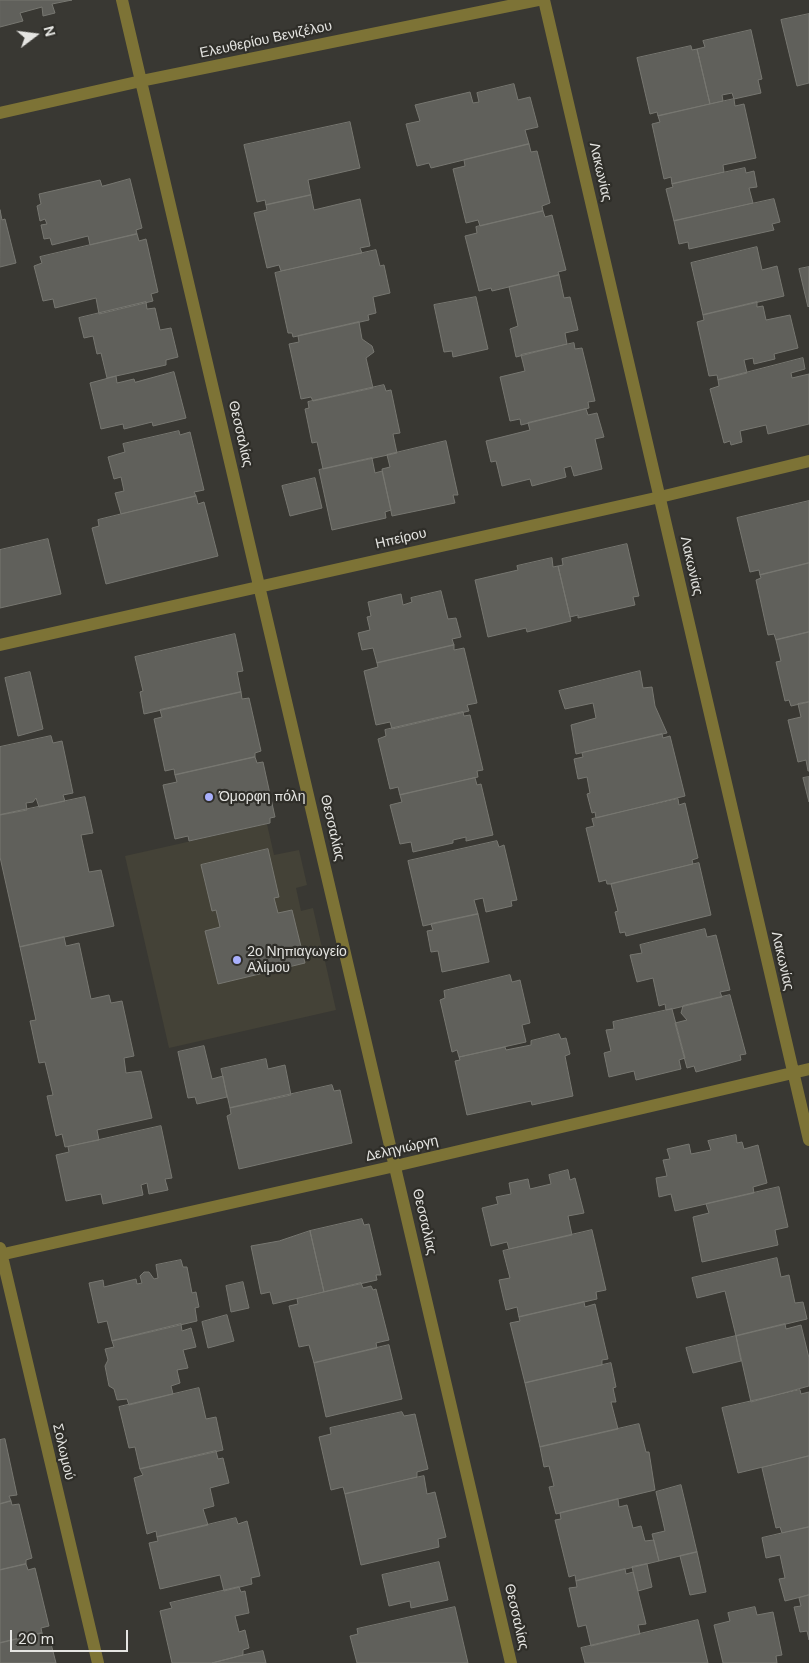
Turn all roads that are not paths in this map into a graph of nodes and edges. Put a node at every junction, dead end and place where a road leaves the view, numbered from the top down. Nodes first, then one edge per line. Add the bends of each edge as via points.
1 (122, 0) edge
2 (538, 0) edge
3 (544, 0) edge
4 (142, 81) junction
5 (0, 113) edge
6 (809, 461) edge
7 (660, 497) junction
8 (260, 586) junction
9 (0, 644) edge
10 (809, 1070) edge
11 (793, 1073) junction
12 (809, 1140) edge
13 (395, 1166) junction
14 (1, 1253) edge
15 (98, 1663) edge
16 (511, 1663) edge

1 - 4 street, Θεσσαλίας
2 - 4 street, Ελευθερίου Βενιζέλου
3 - 7 street, Λακωνίας
4 - 5 street, Ελευθερίου Βενιζέλου
4 - 8 street, Θεσσαλίας
6 - 7 street, Ηπείρου
7 - 8 street, Ηπείρου
7 - 11 street, Λακωνίας
8 - 9 street, Ηπείρου
8 - 13 street, Θεσσαλίας
10 - 11 street, Δεληγιώργη
11 - 12 street, Λακωνίας
11 - 13 street, Δεληγιώργη
13 - 14 street, Δεληγιώργη
13 - 16 street, Θεσσαλίας
14 - 15 street, Σολωμού

